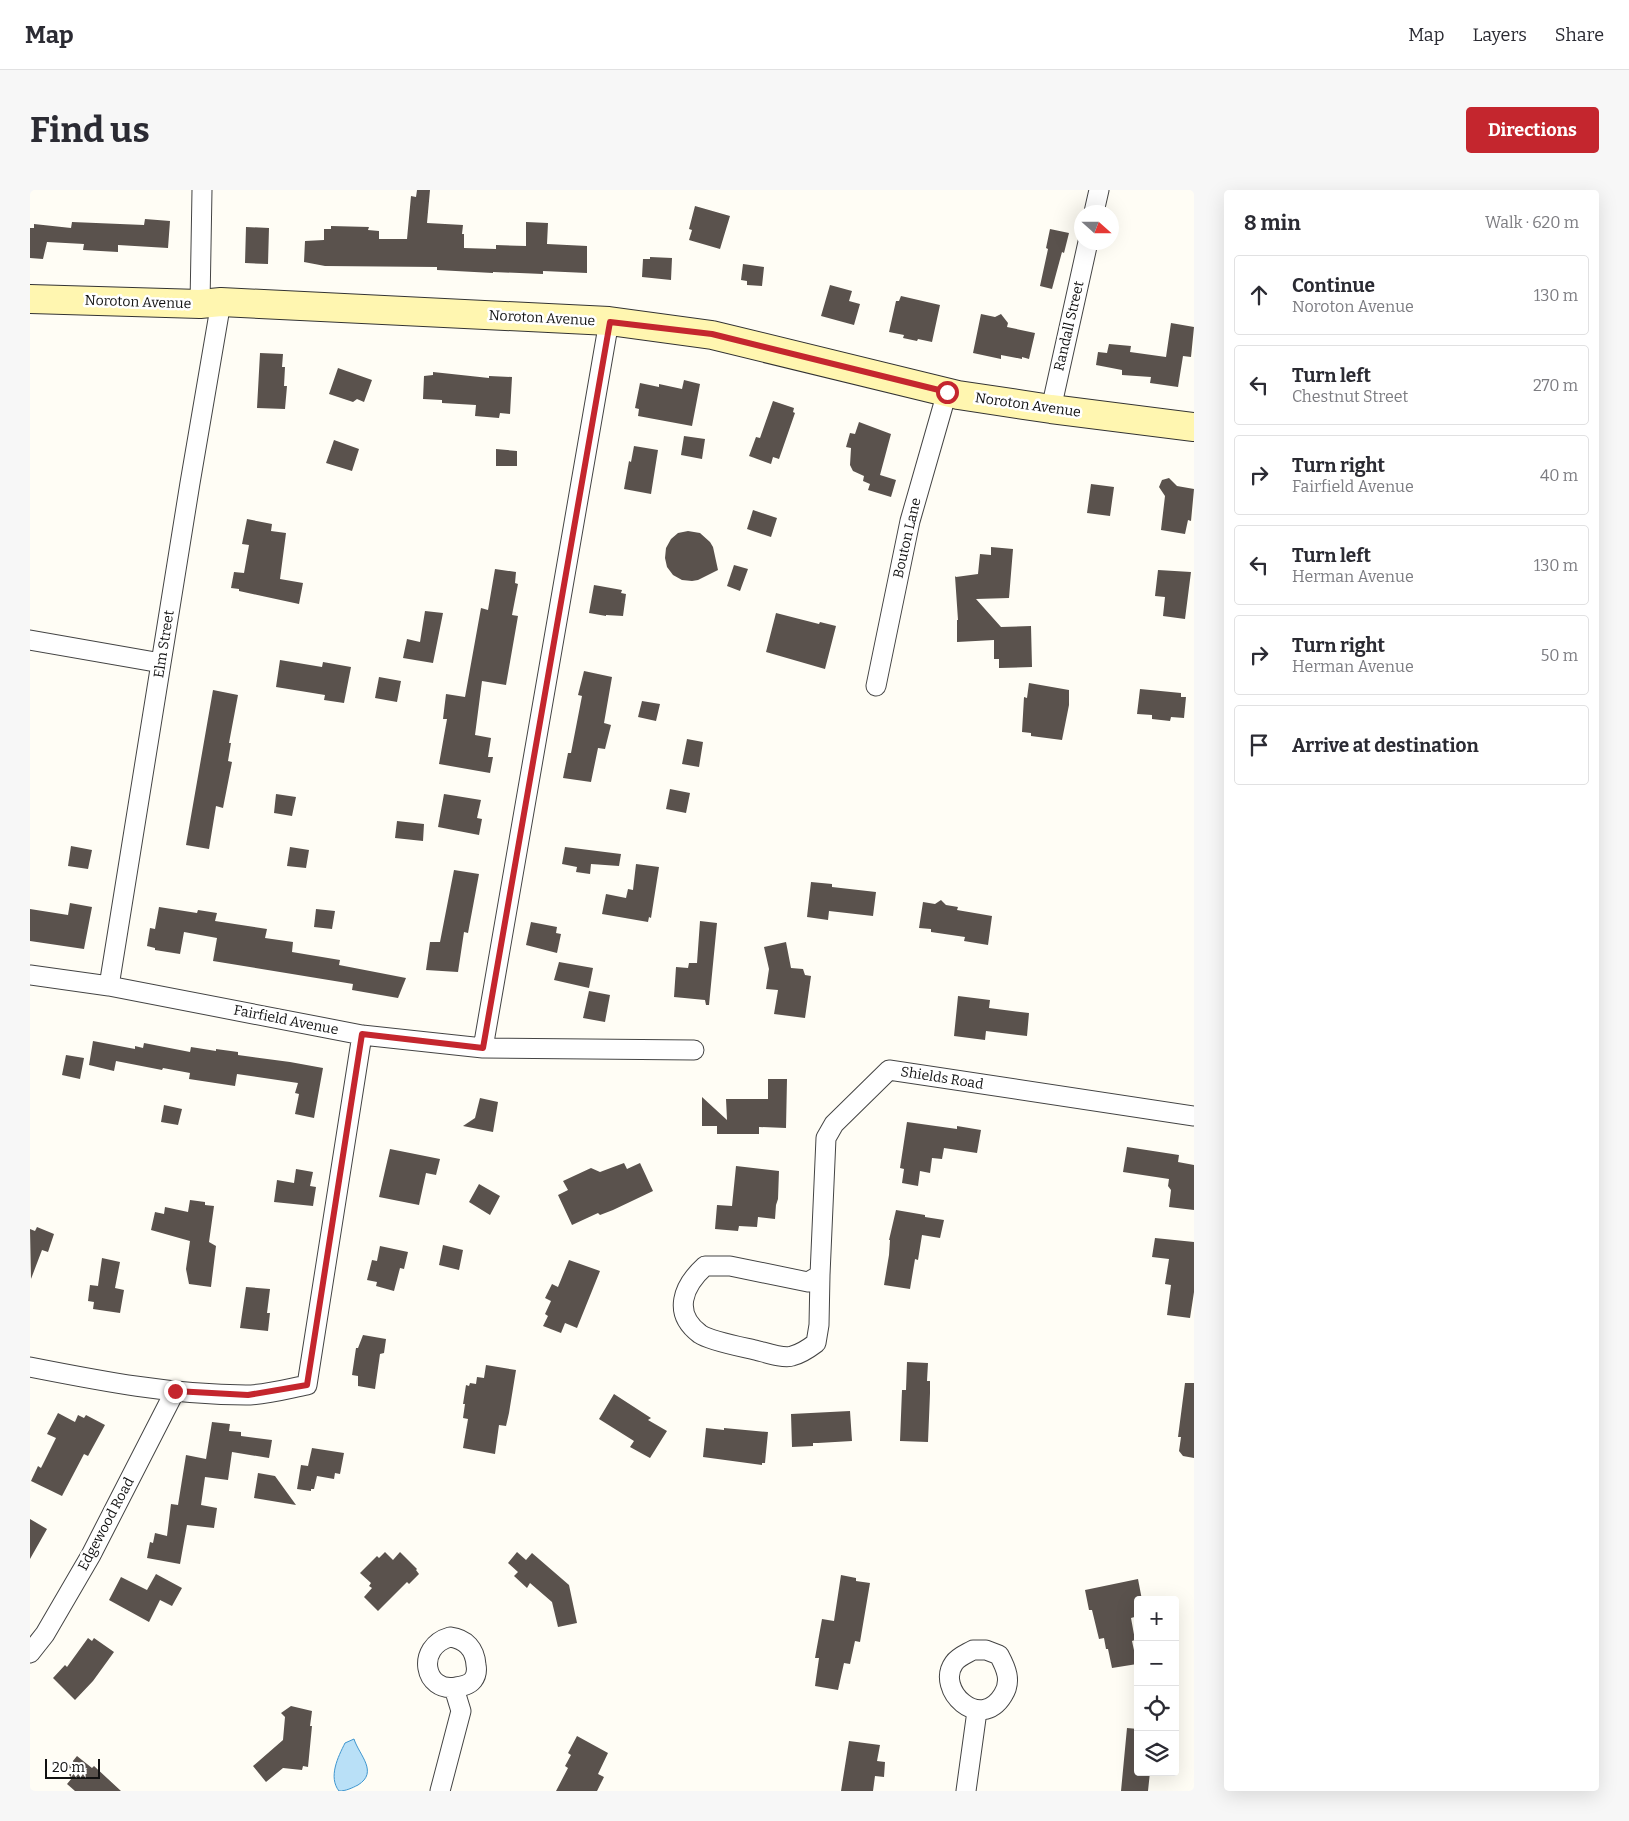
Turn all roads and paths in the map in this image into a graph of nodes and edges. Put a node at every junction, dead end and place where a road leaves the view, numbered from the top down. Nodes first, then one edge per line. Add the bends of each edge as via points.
1 (202, 190) edge
2 (1099, 190) edge
3 (1096, 205) edge
4 (1086, 250) edge
5 (30, 299) edge
6 (211, 303) junction
7 (610, 322) junction
8 (947, 392) junction
9 (1050, 410) junction
10 (1194, 428) edge
11 (30, 640) edge
12 (161, 662) junction
13 (876, 686) dead end
14 (30, 975) edge
15 (109, 986) junction
16 (362, 1034) junction
17 (483, 1048) junction
18 (694, 1050) dead end
19 (1194, 1116) edge
20 (820, 1275) junction
21 (30, 1367) edge
22 (175, 1391) junction
23 (30, 1653) edge
24 (454, 1688) dead end
25 (977, 1710) dead end
26 (440, 1791) edge
27 (966, 1791) edge

1 - 6 street, Elm Street
2 - 3 street
4 - 9 street, Randall Street
5 - 6 main road, Noroton Avenue
6 - 7 main road, Noroton Avenue
6 - 12 street, Elm Street via 190,483
7 - 8 main road, Noroton Avenue via 712,334
7 - 17 street
8 - 9 main road, Noroton Avenue
8 - 13 street, Bouton Lane via 910,521
9 - 10 main road, Noroton Avenue
11 - 12 street
12 - 15 street, Elm Street
14 - 15 street, Fairfield Avenue
15 - 16 street, Fairfield Avenue
16 - 17 street, Fairfield Avenue
16 - 22 street via 307,1385 248,1395
17 - 18 street, Fairfield Avenue
19 - 20 street, Shields Road via 889,1070 834,1124 826,1138
20 - 20 street, Shields Road via 808,1282 730,1266 705,1266 685,1291 684,1310 691,1325 701,1335 735,1346 790,1357 816,1343
21 - 22 street via 116,1384
22 - 23 street, Edgewood Road via 90,1555 46,1634
24 - 26 street via 462,1711
25 - 27 street

